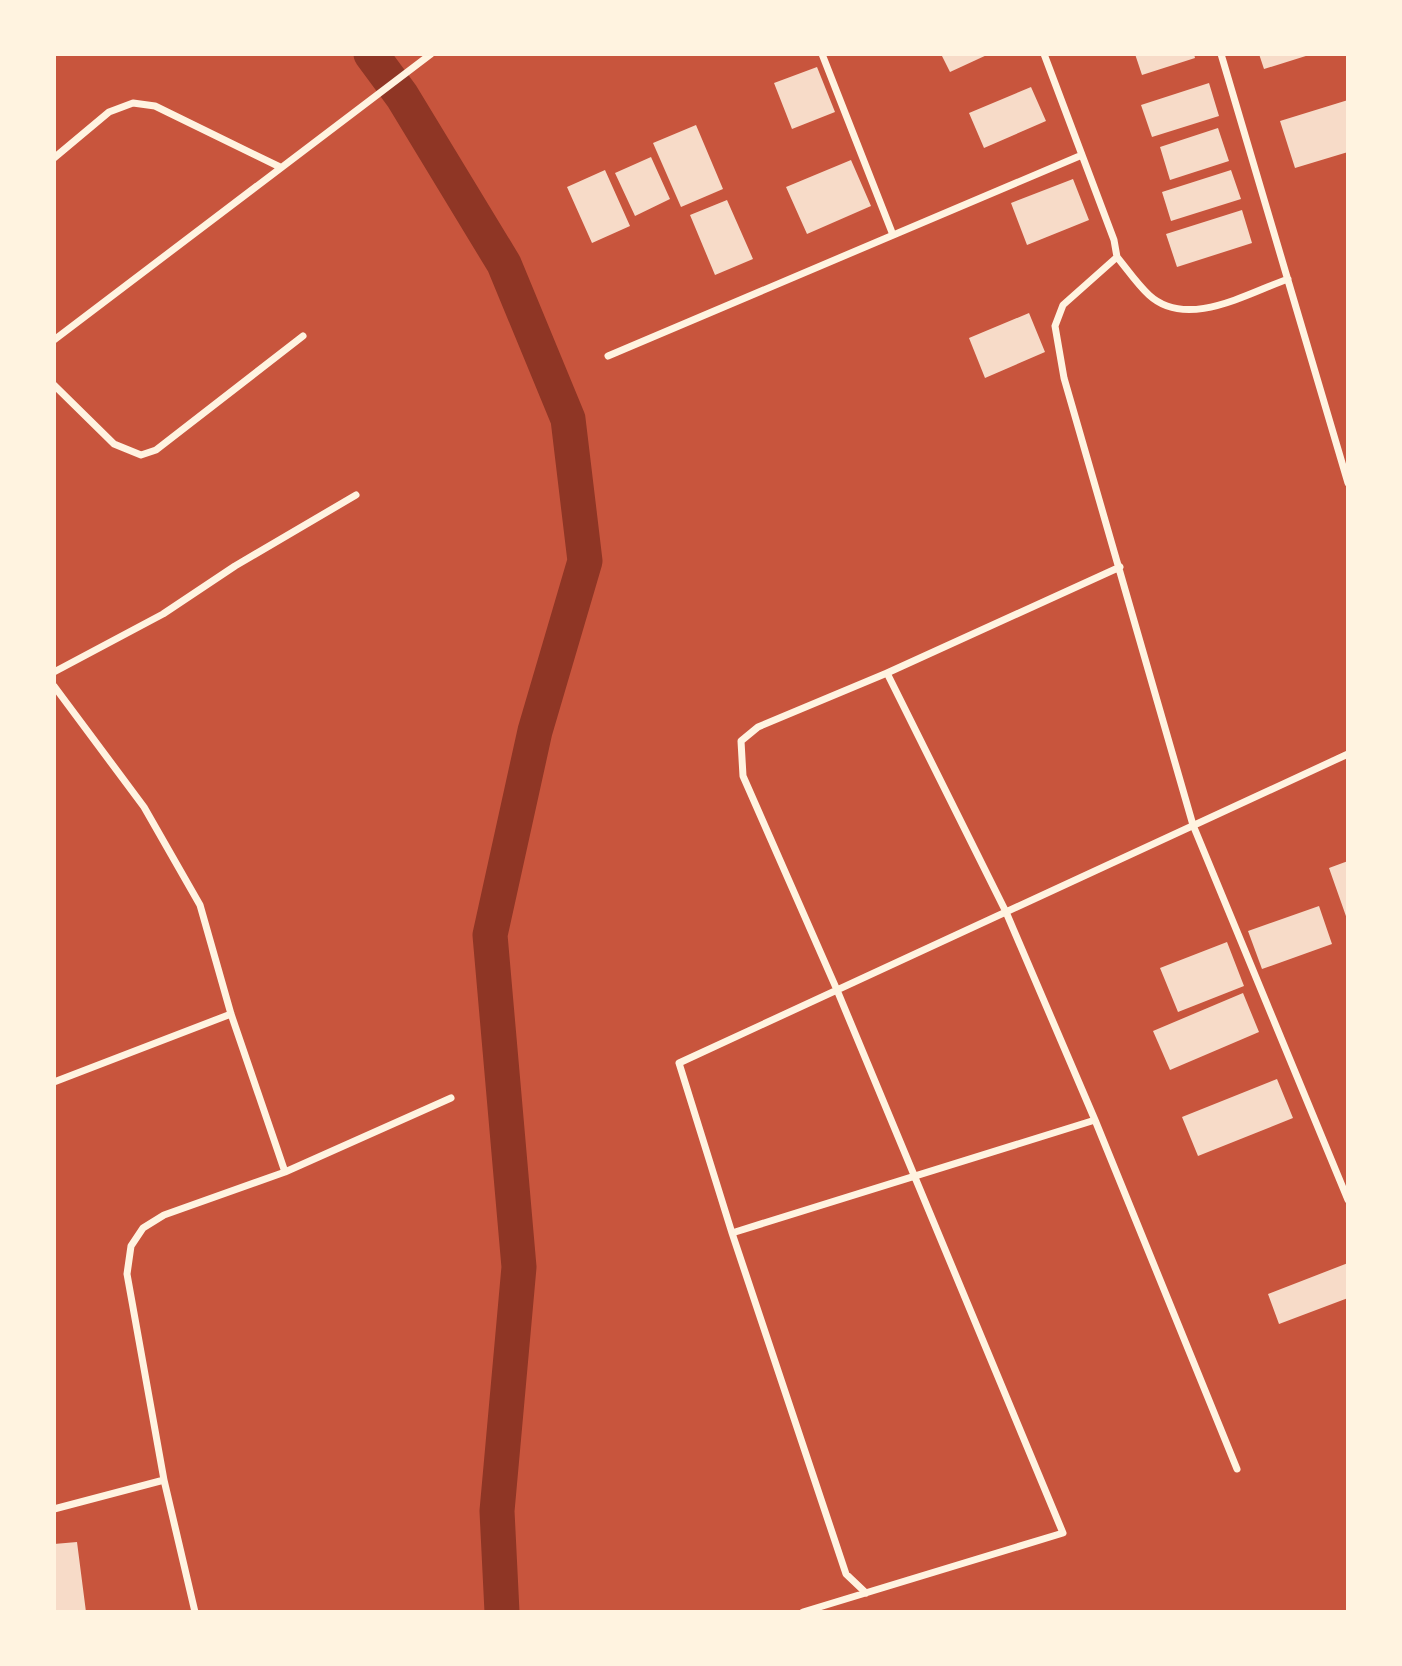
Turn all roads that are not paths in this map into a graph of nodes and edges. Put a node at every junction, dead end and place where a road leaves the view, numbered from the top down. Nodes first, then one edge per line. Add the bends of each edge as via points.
1 (431, 54) edge
2 (822, 54) edge
3 (1044, 54) edge
4 (1221, 54) edge
5 (1082, 155) junction
6 (54, 158) edge
7 (280, 167) junction
8 (893, 235) junction
9 (1117, 257) junction
10 (1288, 279) junction
11 (303, 336) dead end
12 (54, 340) edge
13 (608, 356) dead end
14 (54, 385) edge
15 (1348, 483) edge
16 (356, 495) dead end
17 (1120, 567) junction
18 (54, 672) edge
19 (887, 673) junction
20 (54, 685) edge
21 (1348, 754) edge
22 (1193, 825) junction
23 (1006, 912) junction
24 (837, 990) junction
25 (231, 1014) junction
26 (54, 1082) edge
27 (451, 1098) dead end
28 (1096, 1120) junction
29 (285, 1172) junction
30 (913, 1176) junction
31 (1348, 1200) edge
32 (732, 1233) junction
33 (1237, 1469) dead end
34 (164, 1480) junction
35 (54, 1509) edge
36 (866, 1593) junction
37 (195, 1612) edge
38 (803, 1612) edge

1 - 7 street
2 - 8 street
3 - 5 street
4 - 10 street
5 - 8 street
5 - 9 street
6 - 7 street via 109,112 133,103 155,106
7 - 12 street
8 - 13 street
9 - 10 street via 1150,296 1171,308 1200,310
9 - 17 street via 1063,305 1055,326 1064,378
10 - 15 street
11 - 14 street via 156,450 141,455 114,444
16 - 18 street via 163,614
17 - 19 street
17 - 22 street
19 - 23 street
19 - 24 street via 758,727 741,741 743,776
20 - 25 street via 144,807 200,905
21 - 22 street
22 - 23 street
22 - 31 street
23 - 24 street
23 - 28 street
24 - 30 street
24 - 32 street via 679,1063
25 - 26 street
25 - 29 street
27 - 29 street
28 - 30 street
28 - 33 street
29 - 34 street via 164,1215 143,1228 131,1246 127,1274
30 - 32 street
30 - 36 street via 1063,1533
32 - 36 street via 846,1574
34 - 35 street
34 - 37 street
36 - 38 street

